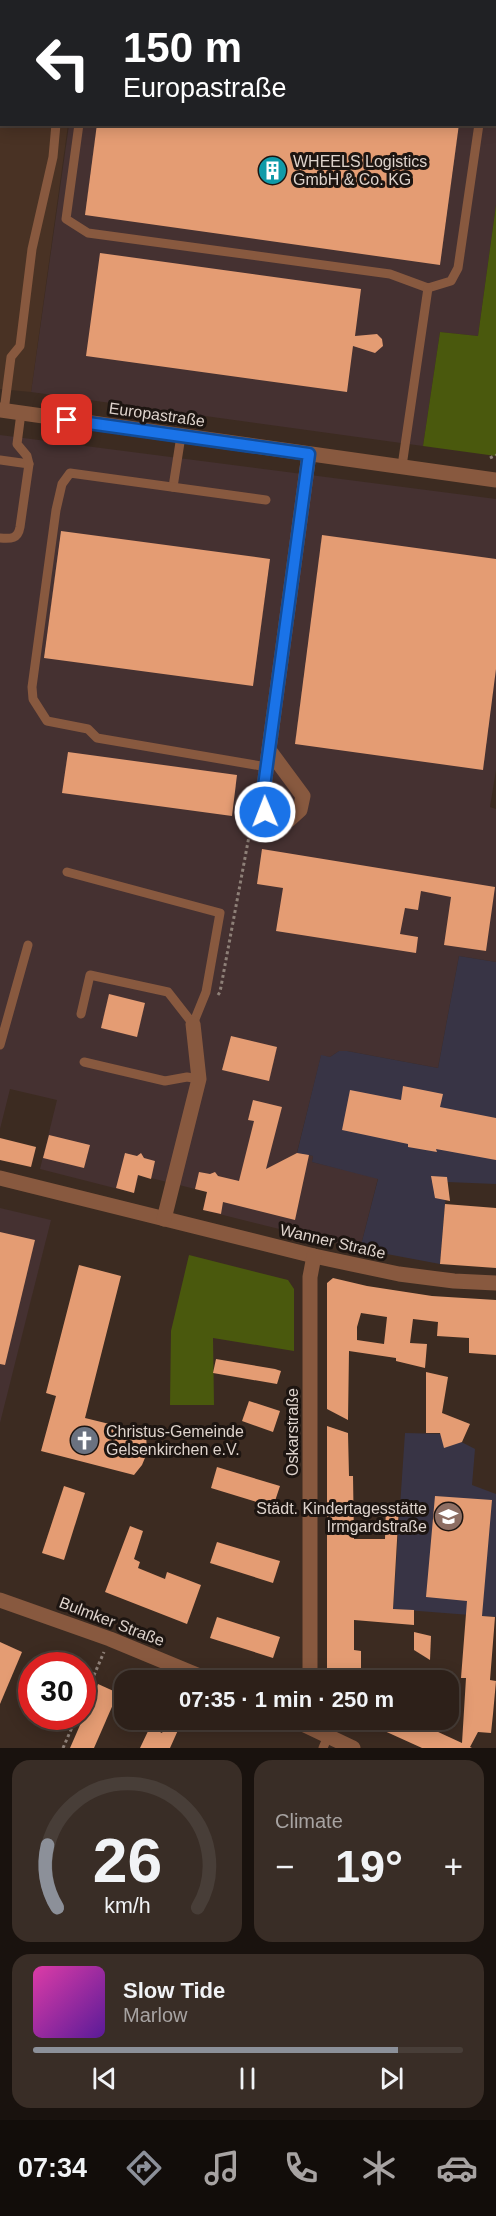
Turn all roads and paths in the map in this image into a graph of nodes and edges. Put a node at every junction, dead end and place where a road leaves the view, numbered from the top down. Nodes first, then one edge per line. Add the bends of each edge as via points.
1 (56, 126) edge
2 (79, 126) edge
3 (479, 126) edge
4 (428, 288) junction
5 (0, 351) edge
6 (11, 357) junction
7 (2, 411) edge
8 (21, 413) junction
9 (181, 436) junction
10 (309, 454) junction
11 (496, 455) edge
12 (490, 458) dead end
13 (0, 460) edge
14 (29, 464) junction
15 (402, 466) junction
16 (496, 480) edge
17 (172, 487) junction
18 (266, 500) dead end
19 (0, 538) edge
20 (269, 750) junction
21 (267, 766) junction
22 (67, 872) dead end
23 (28, 945) dead end
24 (81, 1014) dead end
25 (193, 1024) junction
26 (0, 1045) edge
27 (84, 1062) dead end
28 (199, 1079) junction
29 (0, 1178) edge
30 (164, 1219) junction
31 (314, 1256) junction
32 (496, 1283) edge
33 (0, 1600) edge
34 (110, 1639) junction
35 (186, 1670) edge
36 (310, 1670) edge
37 (96, 1671) edge
38 (71, 1730) edge
39 (311, 1730) edge
40 (325, 1742) edge
41 (63, 1748) edge
42 (353, 1748) edge

1 - 6 lane via 53,157 32,249 20,346
2 - 4 lane via 66,219 88,233 390,274
3 - 4 lane via 458,268 451,281
4 - 15 lane
5 - 6 lane
6 - 7 lane
7 - 8 street, Europastraße
8 - 9 street, Europastraße
8 - 14 lane via 17,444
9 - 10 street, Europastraße
9 - 17 lane
10 - 15 street, Europastraße
10 - 20 street
11 - 12 path
13 - 14 lane
14 - 19 lane via 20,532 13,539
15 - 16 street, Europastraße
17 - 18 lane
17 - 21 lane via 70,473 62,484 33,699 47,721 88,729 97,738
20 - 21 street
20 - 21 street via 303,796 300,810 289,820 265,812 262,801
22 - 25 lane via 220,913 206,992
23 - 26 lane
24 - 25 lane via 90,975 168,992
25 - 28 street
27 - 28 lane via 165,1080
28 - 30 street
29 - 30 street, Wanner Straße
30 - 31 street, Wanner Straße
31 - 32 street, Wanner Straße via 414,1277
31 - 36 street, Oskarstraße via 310,1277
33 - 34 street, Bulmker Straße
34 - 35 street, Bulmker Straße
34 - 37 path
38 - 41 path
39 - 40 street
40 - 42 street

